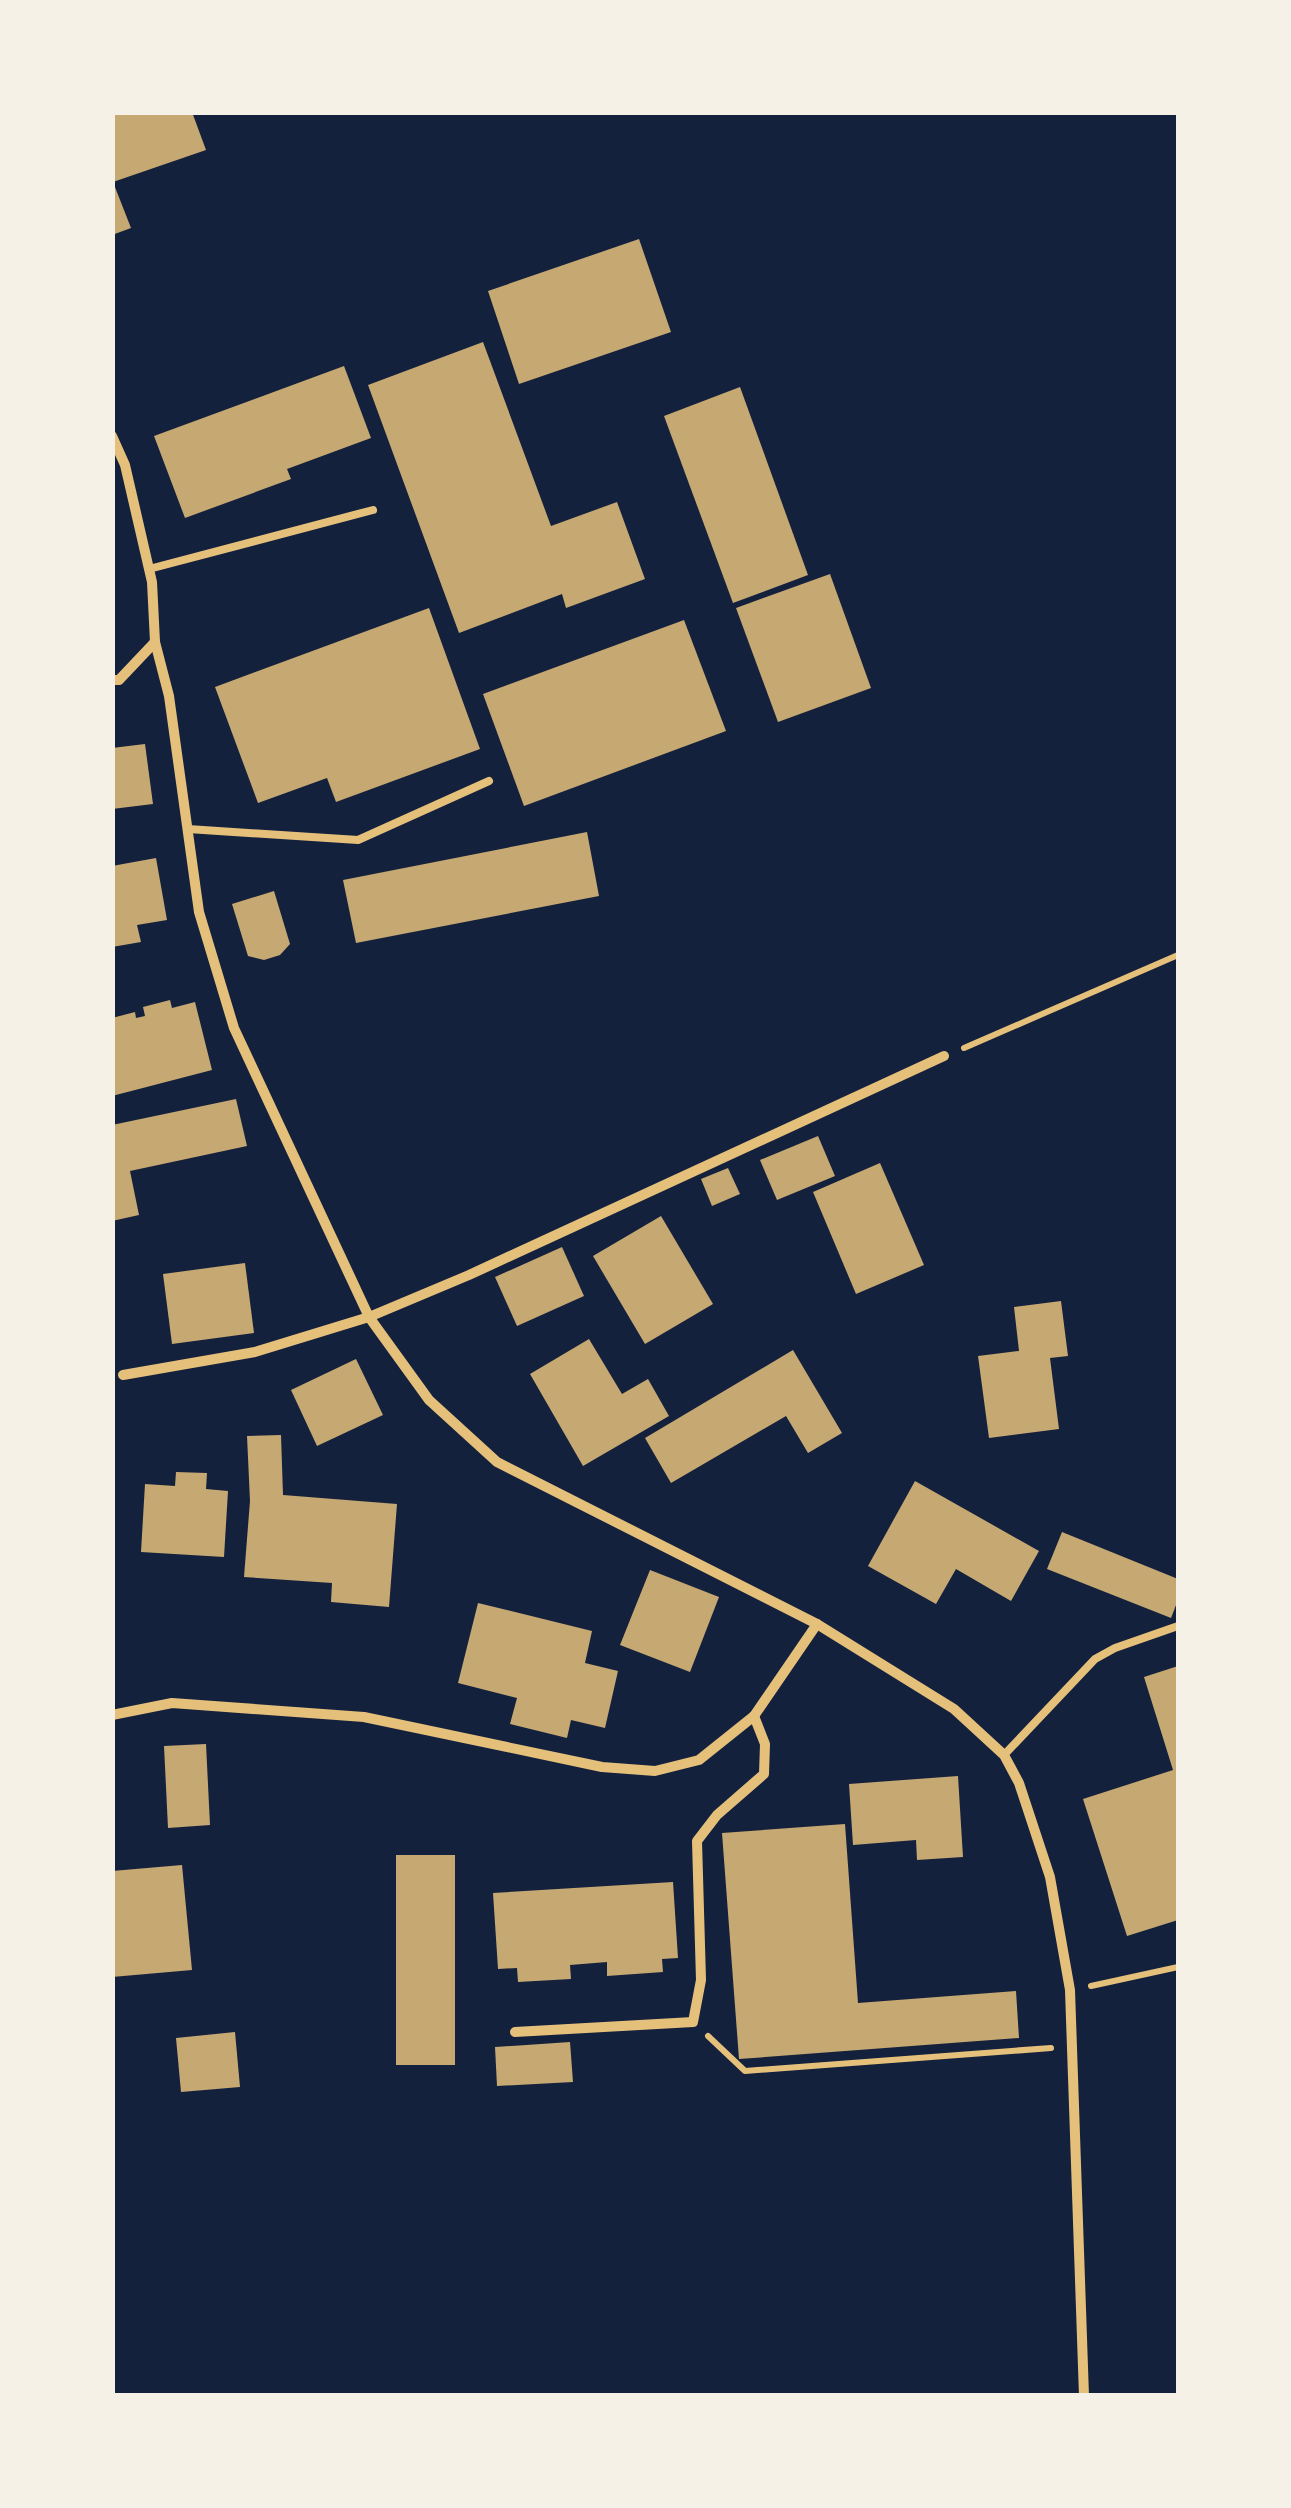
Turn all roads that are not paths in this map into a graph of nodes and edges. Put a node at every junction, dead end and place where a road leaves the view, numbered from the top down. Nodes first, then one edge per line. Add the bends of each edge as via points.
1 (112, 436) edge
2 (373, 510) dead end
3 (149, 569) junction
4 (155, 642) junction
5 (112, 680) edge
6 (488, 781) dead end
7 (188, 829) junction
8 (944, 1056) road end
9 (368, 1317) junction
10 (123, 1375) dead end
11 (817, 1624) junction
12 (1178, 1626) edge
13 (112, 1715) edge
14 (754, 1716) junction
15 (1004, 1755) junction
16 (515, 2032) dead end
17 (1084, 2396) edge

1 - 3 street
2 - 3 lane
3 - 4 street
4 - 5 street
4 - 7 street via 170,696
6 - 7 lane via 358,840
7 - 9 street via 200,912 234,1028
8 - 9 street
9 - 10 street via 255,1352
9 - 11 street via 429,1400 497,1462
11 - 14 street
11 - 15 street via 954,1710
12 - 15 lane via 1095,1660
13 - 14 street via 172,1702 364,1717 602,1767 655,1771 699,1760
14 - 16 street via 766,1744 764,1774 697,1841 701,1980 692,2022
15 - 17 street via 1050,1877 1070,1990

